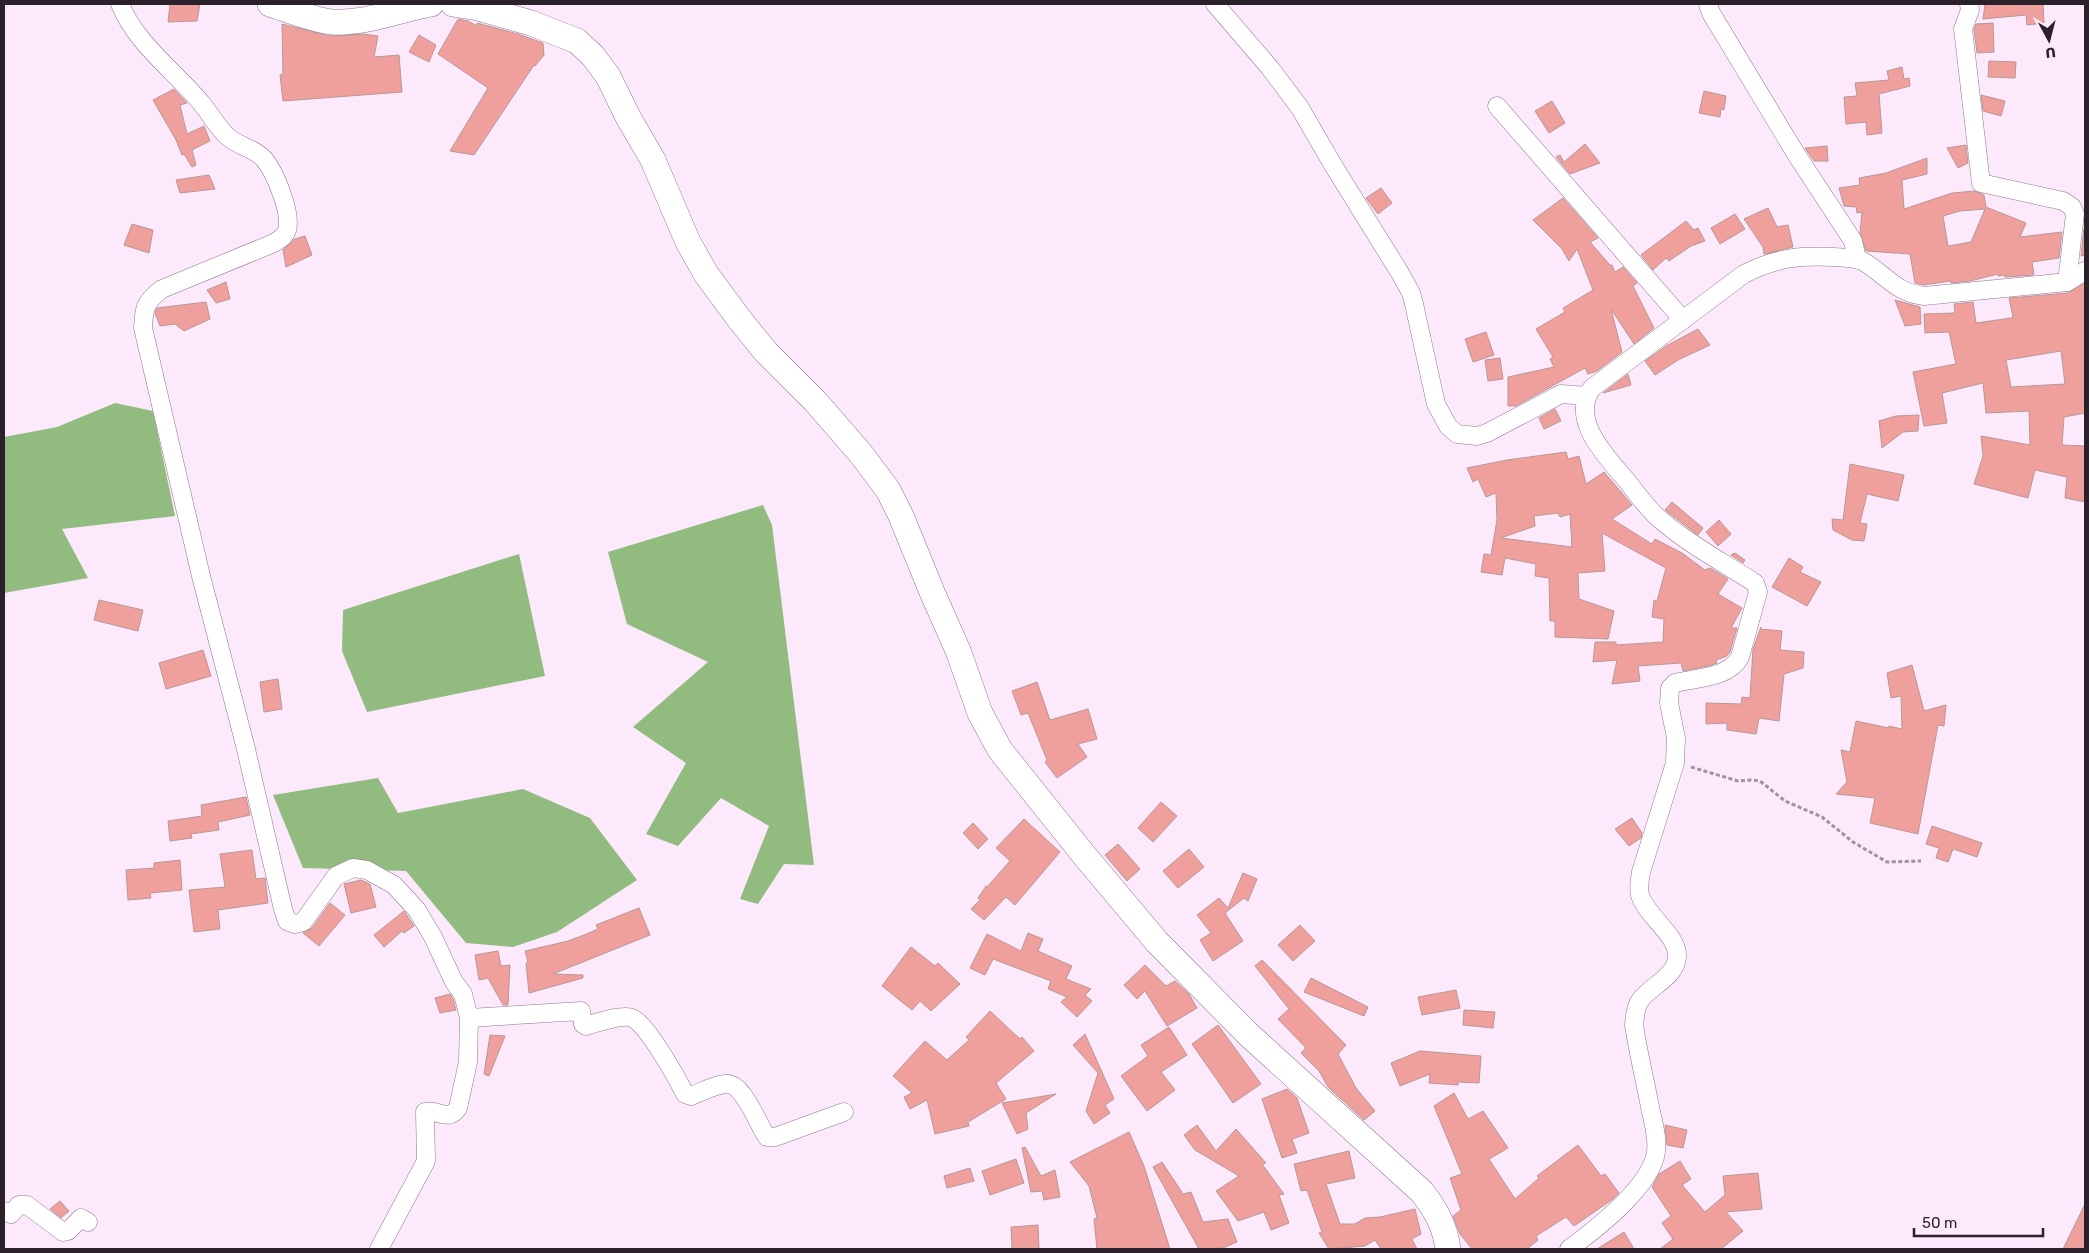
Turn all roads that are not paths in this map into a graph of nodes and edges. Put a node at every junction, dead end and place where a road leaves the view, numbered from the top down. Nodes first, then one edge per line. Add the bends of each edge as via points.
1 (120, 4) edge
2 (270, 4) edge
3 (430, 4) edge
4 (453, 4) edge
5 (1215, 4) edge
6 (1708, 4) edge
7 (1969, 4) edge
8 (1498, 106) dead end
9 (1857, 259) junction
10 (2085, 271) edge
11 (2067, 282) junction
12 (1683, 320) junction
13 (1587, 396) junction
14 (469, 1018) junction
15 (844, 1112) dead end
16 (6, 1212) edge
17 (88, 1222) dead end
18 (379, 1249) edge
19 (1448, 1249) edge
20 (1569, 1249) edge

1 - 14 street via 139,37 202,104 228,137 264,159 279,184 286,213 288,229 284,237 162,289 149,298 144,310 143,328 283,909 288,921 302,922 336,876 347,870 364,869 394,885 424,921 463,994
2 - 3 street via 330,22 344,22
4 - 19 street via 478,8 564,35 585,47 597,61 653,160 698,261 752,335 862,454 888,490 960,653 980,713 1000,750 1157,942 1249,1035 1422,1192 1444,1227
5 - 13 street via 1300,108 1400,273 1414,304 1436,404 1448,426 1457,434 1477,436 1560,394
6 - 9 street via 1796,154 1853,241
7 - 11 street via 1963,28 1981,183 2063,201 2072,207 2075,214
8 - 12 street
9 - 11 street via 1899,289 1914,295
9 - 12 street via 1799,256 1764,264 1744,274
10 - 11 street
12 - 13 street via 1592,388
13 - 20 street via 1585,409 1592,437 1653,513 1675,532 1758,588 1736,664 1724,672 1675,683 1670,688 1669,703 1676,738 1675,762 1639,884 1644,903 1673,942 1678,956 1671,972 1640,1002 1635,1013 1636,1036 1655,1131 1652,1167 1627,1201
14 - 15 street via 581,1011 586,1026 633,1018 645,1029 685,1094 691,1096 727,1083 734,1085 770,1138
14 - 18 street via 468,1062 458,1108 446,1116 425,1112 426,1161
16 - 17 street via 12,1213 20,1205 27,1205 63,1232 81,1218

